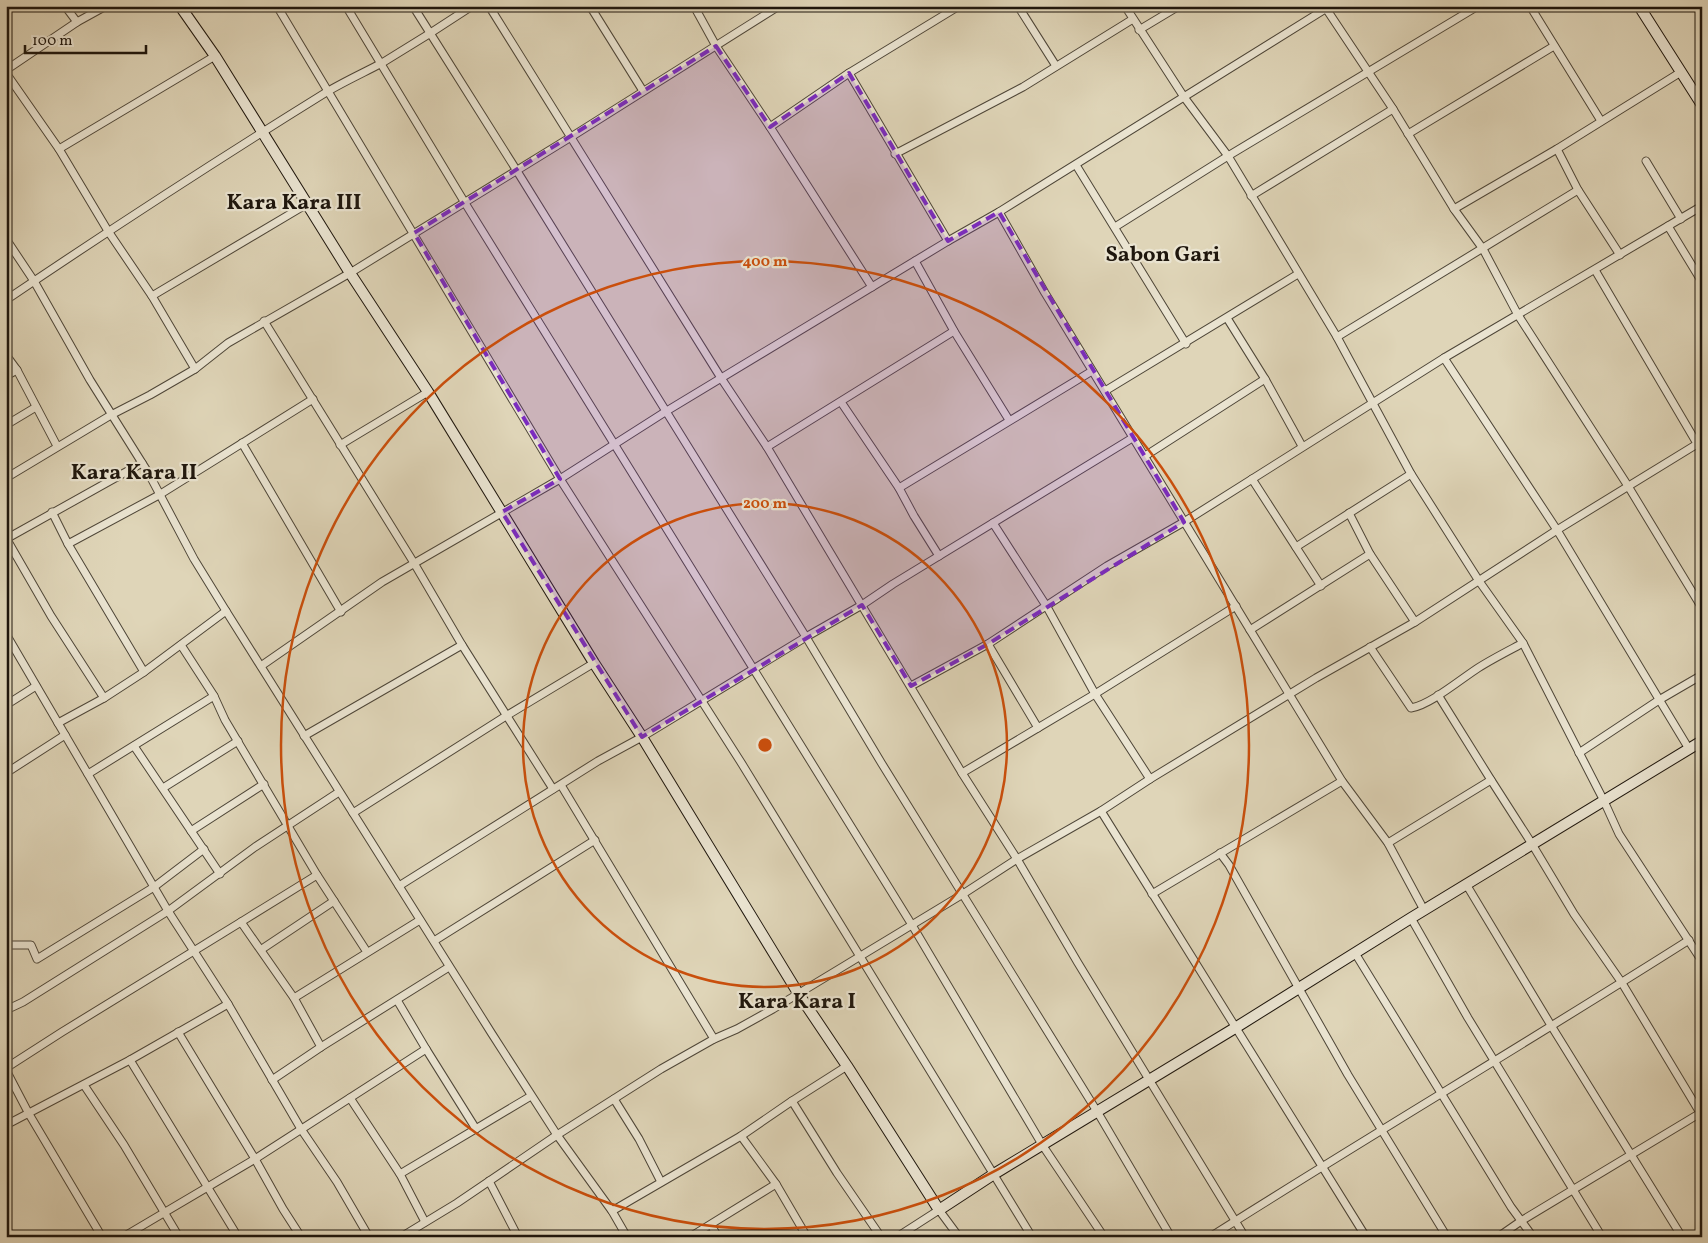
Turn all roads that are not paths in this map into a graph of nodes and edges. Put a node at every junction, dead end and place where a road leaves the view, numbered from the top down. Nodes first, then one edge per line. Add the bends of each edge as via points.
1 (65, 6) edge
2 (106, 6) edge
3 (180, 6) edge
4 (277, 6) edge
5 (346, 6) edge
6 (412, 6) edge
7 (472, 6) edge
8 (489, 6) edge
9 (590, 6) edge
10 (694, 6) edge
11 (779, 6) edge
12 (959, 6) edge
13 (1018, 6) edge
14 (1124, 6) edge
15 (1179, 6) edge
16 (1478, 6) edge
17 (1530, 6) edge
18 (1639, 6) edge
19 (1327, 7) edge
20 (1133, 19) junction
21 (77, 22) junction
22 (1139, 30) junction
23 (429, 34) junction
24 (716, 46) junction
25 (1554, 46) junction
26 (215, 56) junction
27 (381, 63) junction
28 (1056, 66) junction
29 (6, 70) edge
30 (1368, 72) junction
31 (1681, 72) junction
32 (849, 73) junction
33 (6, 74) edge
34 (643, 91) junction
35 (327, 92) junction
36 (1184, 97) junction
37 (1702, 105) edge
38 (1393, 110) junction
39 (1601, 121) junction
40 (770, 127) junction
41 (262, 133) junction
42 (1408, 134) junction
43 (572, 137) junction
44 (59, 149) junction
45 (1557, 149) junction
46 (896, 154) junction
47 (1228, 156) junction
48 (1646, 161) dead end
49 (1076, 165) junction
50 (517, 171) junction
51 (1578, 190) junction
52 (1252, 196) junction
53 (465, 203) junction
54 (307, 204) junction
55 (1702, 206) edge
56 (1454, 209) junction
57 (999, 212) junction
58 (1681, 218) junction
59 (1668, 226) junction
60 (1115, 227) junction
61 (108, 231) junction
62 (414, 233) junction
63 (6, 239) edge
64 (948, 241) junction
65 (1483, 249) junction
66 (1620, 255) junction
67 (915, 261) junction
68 (1595, 270) junction
69 (350, 273) junction
70 (1298, 274) junction
71 (34, 281) junction
72 (1702, 282) edge
73 (872, 287) junction
74 (152, 296) junction
75 (6, 300) edge
76 (1518, 315) junction
77 (1227, 318) junction
78 (264, 321) junction
79 (954, 331) junction
80 (1337, 337) junction
81 (1186, 344) junction
82 (6, 354) edge
83 (1444, 358) junction
84 (195, 369) junction
85 (18, 370) junction
86 (1092, 371) junction
87 (6, 376) edge
88 (721, 378) junction
89 (1265, 379) junction
90 (1105, 391) junction
91 (428, 392) junction
92 (312, 399) junction
93 (841, 402) junction
94 (1373, 404) junction
95 (36, 407) junction
96 (665, 412) junction
97 (111, 415) junction
98 (1009, 420) junction
99 (6, 425) edge
100 (1134, 437) junction
101 (1699, 442) edge
102 (242, 443) junction
103 (614, 443) junction
104 (340, 445) junction
105 (57, 446) junction
106 (1302, 446) junction
107 (767, 447) junction
108 (1702, 452) edge
109 (1145, 456) junction
110 (142, 463) junction
111 (1411, 474) junction
112 (6, 478) edge
113 (560, 479) junction
114 (1252, 479) junction
115 (1628, 486) junction
116 (899, 488) junction
117 (159, 495) junction
118 (52, 512) junction
119 (502, 512) junction
120 (1349, 513) junction
121 (1184, 522) junction
122 (993, 523) junction
123 (1557, 530) junction
124 (6, 539) edge
125 (68, 544) junction
126 (1296, 547) junction
127 (1370, 554) junction
128 (939, 556) junction
129 (414, 563) junction
130 (1479, 581) junction
131 (1321, 586) junction
132 (862, 605) junction
133 (1236, 606) junction
134 (1047, 607) junction
135 (1702, 608) edge
136 (226, 611) junction
137 (341, 612) junction
138 (1415, 622) junction
139 (1250, 630) junction
140 (7, 636) edge
141 (806, 637) junction
142 (1523, 643) junction
143 (988, 644) junction
144 (181, 645) junction
145 (462, 645) junction
146 (1370, 647) junction
147 (594, 663) junction
148 (261, 666) junction
149 (754, 669) junction
150 (144, 672) junction
151 (1702, 675) edge
152 (36, 686) junction
153 (911, 686) junction
154 (1095, 694) junction
155 (1289, 695) junction
156 (1438, 695) junction
157 (214, 696) junction
158 (104, 698) junction
159 (1659, 700) junction
160 (702, 701) junction
161 (6, 705) edge
162 (506, 716) junction
163 (58, 723) junction
164 (1038, 728) junction
165 (65, 735) junction
166 (304, 736) junction
167 (642, 737) junction
168 (238, 741) junction
169 (1702, 741) edge
170 (134, 746) junction
171 (1689, 749) junction
172 (1579, 752) junction
173 (6, 773) edge
174 (962, 773) junction
175 (88, 774) junction
176 (1150, 779) junction
177 (1490, 780) junction
178 (1342, 781) junction
179 (264, 784) junction
180 (561, 785) junction
181 (163, 788) junction
182 (553, 789) junction
183 (339, 792) junction
184 (1604, 801) junction
185 (1100, 811) junction
186 (352, 813) junction
187 (289, 826) junction
188 (191, 831) junction
189 (595, 840) junction
190 (1388, 843) junction
191 (1532, 844) junction
192 (204, 849) junction
193 (1220, 852) junction
194 (1017, 859) junction
195 (220, 874) junction
196 (317, 875) junction
197 (1466, 884) junction
198 (399, 886) junction
199 (154, 887) junction
200 (962, 894) junction
201 (1152, 894) junction
202 (334, 901) junction
203 (1424, 910) junction
204 (168, 911) junction
205 (1411, 918) junction
206 (420, 920) junction
207 (241, 922) junction
208 (912, 925) junction
209 (1689, 940) junction
210 (434, 941) junction
211 (6, 945) edge
212 (262, 949) junction
213 (193, 951) junction
214 (367, 952) junction
215 (1356, 953) junction
216 (859, 957) junction
217 (1702, 961) edge
218 (449, 967) junction
219 (1622, 983) junction
220 (1298, 988) junction
221 (798, 993) junction
222 (294, 998) junction
223 (397, 1000) junction
224 (228, 1004) junction
225 (6, 1010) edge
226 (1552, 1027) junction
227 (1235, 1028) junction
228 (178, 1032) junction
229 (714, 1038) junction
230 (321, 1047) junction
231 (426, 1049) junction
232 (130, 1060) junction
233 (1495, 1061) junction
234 (847, 1066) junction
235 (6, 1069) edge
236 (272, 1080) junction
237 (1151, 1081) junction
238 (84, 1085) junction
239 (1440, 1094) junction
240 (532, 1096) junction
241 (350, 1098) junction
242 (614, 1099) junction
243 (792, 1101) junction
244 (1098, 1113) junction
245 (29, 1114) junction
246 (1701, 1114) edge
247 (6, 1125) edge
248 (301, 1129) junction
249 (476, 1129) junction
250 (1382, 1129) junction
251 (558, 1135) junction
252 (741, 1136) junction
253 (1043, 1146) junction
254 (1631, 1156) junction
255 (255, 1159) junction
256 (1324, 1167) junction
257 (400, 1174) junction
258 (994, 1174) junction
259 (489, 1181) junction
260 (662, 1182) junction
261 (776, 1184) junction
262 (208, 1187) junction
263 (1574, 1190) junction
264 (939, 1210) junction
265 (612, 1211) junction
266 (166, 1212) junction
267 (1235, 1221) junction
268 (1521, 1221) junction
269 (425, 1222) junction
270 (711, 1225) junction
271 (102, 1237) edge
272 (124, 1237) edge
273 (179, 1237) edge
274 (238, 1237) edge
275 (301, 1237) edge
276 (369, 1237) edge
277 (401, 1237) edge
278 (518, 1237) edge
279 (627, 1237) edge
280 (690, 1237) edge
281 (718, 1237) edge
282 (807, 1237) edge
283 (882, 1237) edge
284 (896, 1237) edge
285 (959, 1237) edge
286 (1032, 1237) edge
287 (1104, 1237) edge
288 (1171, 1237) edge
289 (1210, 1237) edge
290 (1245, 1237) edge
291 (1366, 1237) edge
292 (1447, 1237) edge
293 (1498, 1237) edge
294 (1533, 1237) edge
295 (1602, 1237) edge
296 (1682, 1237) edge

1 - 21 street
2 - 21 street
3 - 26 street
4 - 35 street
5 - 27 street
6 - 23 street
7 - 23 street
8 - 43 street
9 - 34 street
10 - 24 street
11 - 24 street
12 - 32 street
13 - 28 street
14 - 20 street
15 - 22 street
16 - 30 street
17 - 25 street
18 - 31 street
19 - 30 street
19 - 36 street
20 - 22 street
20 - 28 street
21 - 29 street
22 - 36 street
23 - 27 street
23 - 50 street
24 - 34 street
24 - 40 street
25 - 39 street
25 - 42 street
26 - 41 street
26 - 44 street
27 - 35 street
27 - 53 street
28 - 46 street
30 - 38 street
30 - 47 street
31 - 37 street
31 - 39 street
32 - 40 street
32 - 46 street
33 - 44 street
34 - 43 street
35 - 41 street
35 - 62 street
36 - 47 street
36 - 49 street
38 - 42 street
38 - 52 street
39 - 45 street
40 - 73 street
41 - 54 street
41 - 61 street
42 - 56 street
43 - 50 street
43 - 88 street
44 - 61 street
45 - 51 street
45 - 56 street
46 - 64 street
47 - 52 street
47 - 60 street
48 - 58 street
49 - 57 street
49 - 60 street
50 - 53 street
50 - 96 street
51 - 65 street
51 - 66 street
52 - 70 street
53 - 62 street
53 - 103 street
54 - 69 street
54 - 74 street
55 - 58 street
56 - 65 street
57 - 64 street
57 - 86 street
58 - 59 street
59 - 66 street
59 - 72 street
60 - 81 street
61 - 71 street
61 - 74 street
62 - 69 street
62 - 113 street
63 - 71 street
64 - 67 street
65 - 76 street
65 - 80 street
66 - 68 street
67 - 73 street
67 - 79 street
68 - 76 street
68 - 101 street
69 - 78 street
69 - 91 street
70 - 77 street
70 - 80 street
71 - 75 street
71 - 97 street
73 - 88 street
74 - 84 street
76 - 83 street
76 - 115 street
77 - 81 street
77 - 89 street
78 - 84 street
78 - 92 street
79 - 93 street
79 - 98 street
80 - 94 street
81 - 90 street
82 - 85 street
83 - 94 street
83 - 123 street
84 - 97 street
85 - 87 street
85 - 95 street
86 - 90 street
86 - 98 street
88 - 96 street
88 - 107 street
89 - 106 street
89 - 109 street
90 - 100 street
91 - 104 street
91 - 119 street
92 - 102 street
92 - 104 street
93 - 107 street
93 - 116 street
94 - 106 street
94 - 111 street
95 - 99 street
95 - 105 street
96 - 103 street
96 - 141 street
97 - 105 street
97 - 110 street
98 - 116 street
100 - 109 street
100 - 122 street
101 - 108 street
101 - 115 street
102 - 117 street
102 - 137 street
103 - 113 street
103 - 149 street
104 - 129 street
105 - 112 street
106 - 114 street
107 - 132 street
109 - 121 street
110 - 117 street
110 - 118 street
111 - 120 street
111 - 130 street
113 - 119 street
113 - 160 street
114 - 121 street
114 - 126 street
115 - 123 street
115 - 135 street
116 - 128 street
117 - 125 street
117 - 136 street
118 - 124 street
118 - 125 street
119 - 129 street
119 - 147 street
120 - 126 street
120 - 127 street
121 - 133 street
121 - 134 street via 1108,566
122 - 128 street
122 - 134 street
123 - 130 street
123 - 159 street
124 - 158 street via 50,616
125 - 150 street
126 - 131 street
127 - 131 street
127 - 138 street
128 - 132 street
129 - 137 street
129 - 145 street
130 - 138 street
130 - 142 street
131 - 139 street
132 - 141 street
132 - 153 street
133 - 139 street
133 - 154 street
134 - 143 street
134 - 154 street
136 - 144 street
136 - 148 street
137 - 148 street
138 - 146 street
139 - 155 street
140 - 152 street
141 - 149 street
141 - 200 street
142 - 156 street via 1480,666
142 - 172 street
143 - 153 street
143 - 164 street
144 - 150 street
144 - 157 street
145 - 162 street
145 - 166 street
146 - 155 street
146 - 156 street via 1411,708
147 - 162 street
147 - 167 street
148 - 166 street
149 - 160 street
149 - 208 street
150 - 158 street
151 - 159 street
152 - 161 street
152 - 163 street
153 - 174 street
154 - 164 street
154 - 176 street
155 - 176 street
155 - 178 street
156 - 177 street
157 - 168 street
157 - 170 street
158 - 163 street
159 - 171 street
159 - 172 street
160 - 167 street
160 - 216 street
162 - 182 street
162 - 186 street
163 - 165 street
164 - 174 street
165 - 173 street
165 - 175 street
166 - 183 street
167 - 180 street
167 - 221 street
168 - 179 street
168 - 181 street
169 - 171 street
170 - 175 street
170 - 181 street
171 - 184 street
172 - 184 street
174 - 194 street
175 - 199 street
176 - 185 street
177 - 190 street
177 - 191 street
178 - 190 street
178 - 193 street
179 - 187 street
179 - 188 street
180 - 182 street
180 - 189 street
181 - 188 street
182 - 198 street
183 - 186 street
183 - 187 street
184 - 191 street
184 - 209 street via 1619,834
185 - 194 street
185 - 201 street
186 - 198 street
187 - 195 street
187 - 196 street
188 - 192 street
189 - 210 street
189 - 229 street
190 - 203 street
191 - 197 street
191 - 219 street via 1574,914
192 - 195 street
192 - 199 street
193 - 201 street
193 - 220 street
194 - 200 street
194 - 237 street
195 - 204 street
196 - 202 street
196 - 207 street
197 - 203 street
197 - 226 street
198 - 206 street
199 - 204 street
199 - 211 street via 37,959 31,945
200 - 208 street
200 - 244 street
201 - 227 street
202 - 212 street
202 - 214 street
203 - 205 street
204 - 213 street
204 - 225 street
205 - 215 street
205 - 233 street
206 - 210 street
206 - 214 street
207 - 212 street
207 - 213 street
208 - 216 street
208 - 253 street
209 - 217 street
209 - 219 street
210 - 218 street
212 - 222 street
213 - 224 street
213 - 235 street
214 - 222 street
215 - 220 street
215 - 239 street
216 - 221 street
216 - 258 street
218 - 223 street
218 - 240 street
219 - 226 street
219 - 246 street
220 - 227 street
220 - 250 street
221 - 229 street via 737,1029
221 - 234 street
222 - 230 street
223 - 230 street
223 - 231 street
224 - 228 street
224 - 236 street
226 - 233 street
226 - 254 street
227 - 237 street
227 - 256 street
228 - 232 street
228 - 255 street
229 - 242 street
230 - 236 street
231 - 241 street
231 - 249 street
232 - 238 street
232 - 262 street
233 - 239 street
233 - 263 street
234 - 243 street
234 - 264 street
235 - 245 street
236 - 248 street
237 - 244 street
237 - 267 street
238 - 245 street
238 - 266 street
239 - 250 street
239 - 268 street
240 - 249 street
240 - 251 street
241 - 248 street
241 - 257 street
242 - 251 street
242 - 260 street
243 - 252 street
243 - 283 street
244 - 253 street
244 - 288 street
245 - 247 street
245 - 271 street
246 - 254 street
248 - 255 street
248 - 276 street
249 - 257 street
250 - 256 street
250 - 292 street
251 - 259 street
251 - 265 street
252 - 260 street
252 - 261 street
253 - 258 street
253 - 287 street
254 - 263 street
254 - 296 street
255 - 262 street
255 - 275 street
256 - 267 street
256 - 291 street
257 - 269 street
258 - 264 street
258 - 286 street
259 - 269 street
259 - 278 street
260 - 265 street
261 - 270 street
261 - 282 street
262 - 266 street
262 - 274 street
263 - 268 street
263 - 295 street
264 - 284 street
264 - 285 street
265 - 279 street
266 - 272 street
266 - 273 street
267 - 289 street
267 - 290 street
268 - 293 street
268 - 294 street
269 - 277 street
270 - 280 street
270 - 281 street

